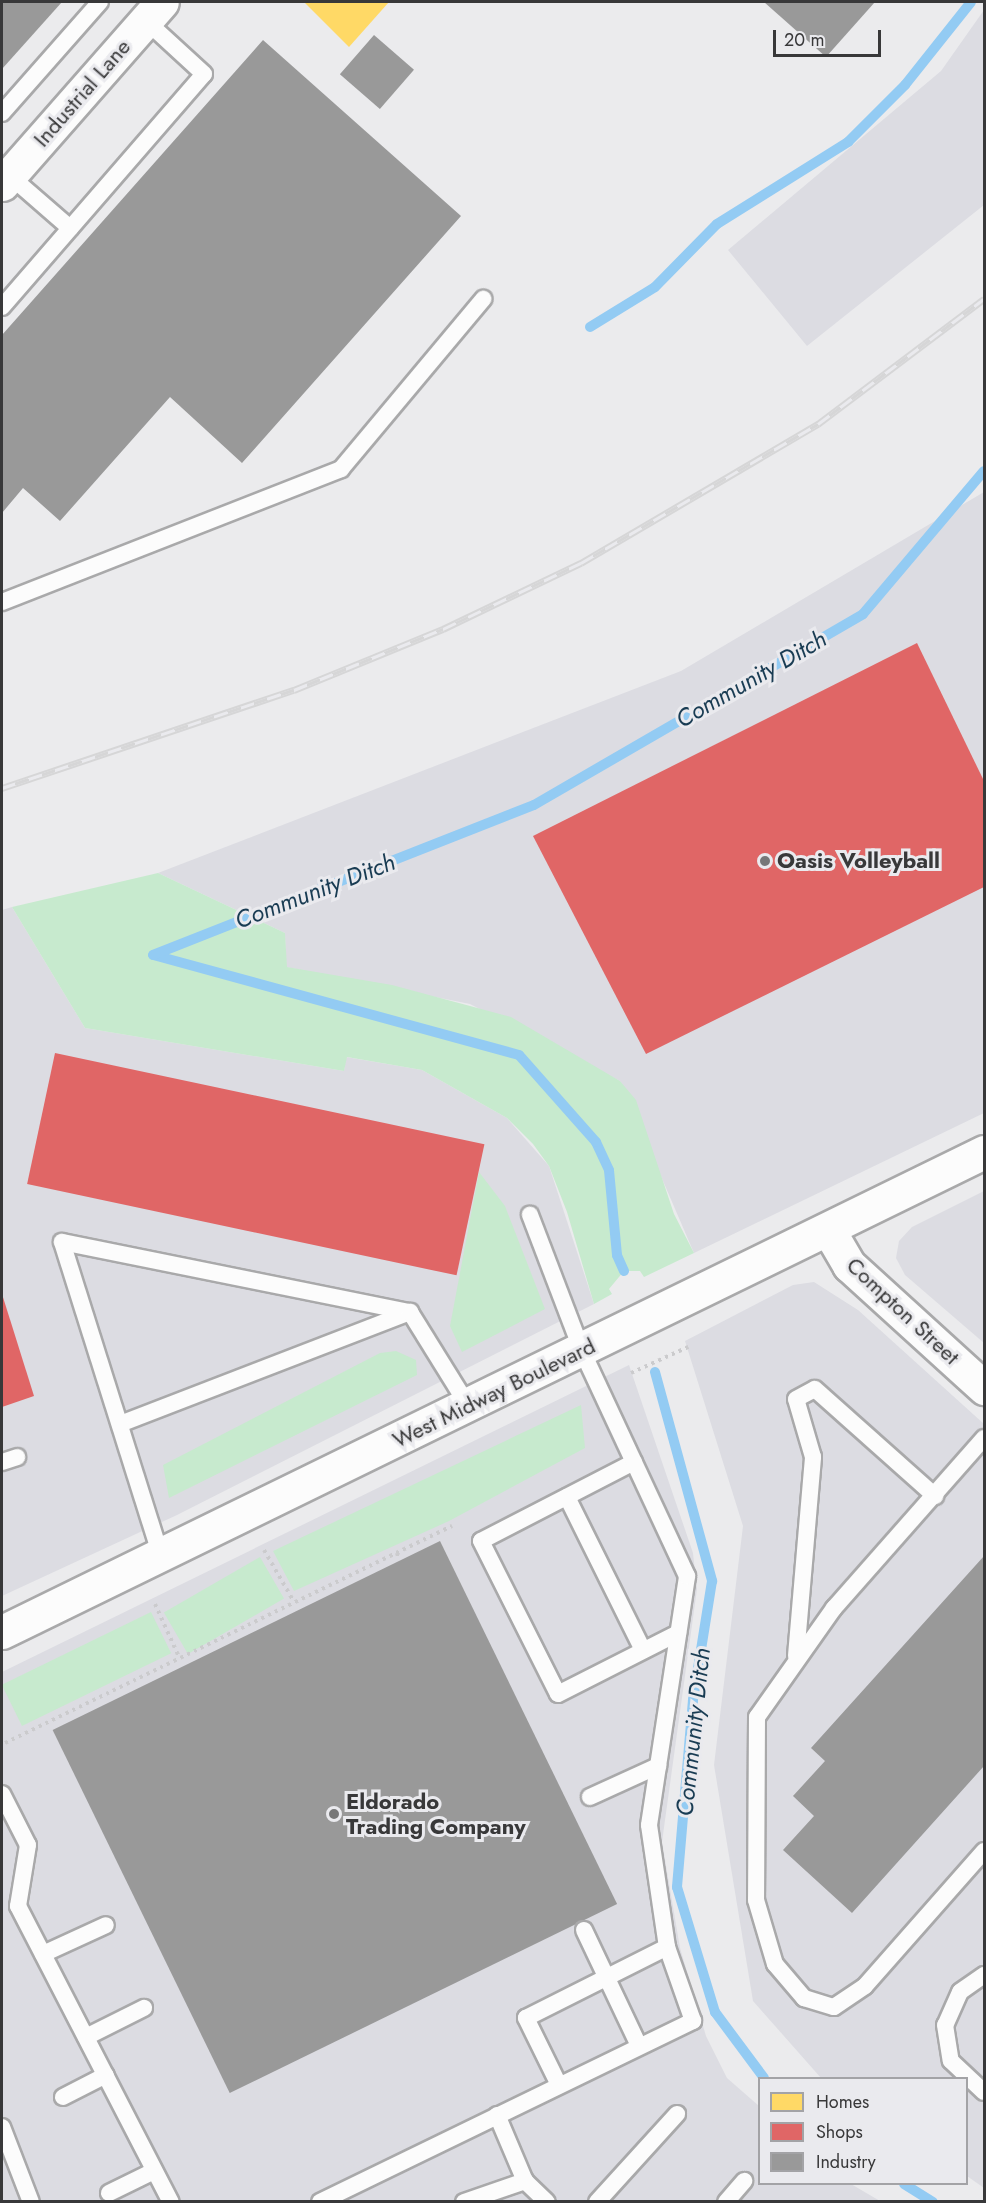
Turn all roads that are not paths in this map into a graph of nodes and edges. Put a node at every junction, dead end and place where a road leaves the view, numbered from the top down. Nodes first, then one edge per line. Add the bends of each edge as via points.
1 (100, 2) edge
2 (154, 11) edge
3 (2, 113) edge
4 (5, 179) edge
5 (70, 228) junction
6 (483, 299) dead end
7 (2, 307) edge
8 (2, 602) edge
9 (984, 1152) edge
10 (530, 1215) dead end
11 (828, 1228) junction
12 (410, 1312) junction
13 (582, 1351) junction
14 (984, 1388) edge
15 (469, 1407) junction
16 (120, 1424) junction
17 (984, 1438) edge
18 (634, 1462) junction
19 (935, 1496) junction
20 (567, 1497) junction
21 (160, 1553) junction
22 (2, 1632) edge
23 (678, 1633) junction
24 (643, 1650) junction
25 (796, 1656) junction
26 (658, 1766) junction
27 (2, 1794) edge
28 (590, 1797) dead end
29 (984, 1851) edge
30 (106, 1925) dead end
31 (584, 1930) dead end
32 (667, 1947) junction
33 (43, 1954) junction
34 (984, 1975) edge
35 (606, 1978) junction
36 (144, 2008) dead end
37 (86, 2037) junction
38 (639, 2046) junction
39 (106, 2075) junction
40 (559, 2085) junction
41 (984, 2092) edge
42 (63, 2097) dead end
43 (677, 2114) dead end
44 (497, 2115) junction
45 (2, 2129) edge
46 (154, 2171) junction
47 (525, 2181) junction
48 (744, 2181) dead end
49 (109, 2193) dead end
50 (31, 2202) edge
51 (171, 2202) edge
52 (320, 2202) edge
53 (464, 2202) edge
54 (547, 2202) edge
55 (597, 2202) edge
56 (726, 2202) edge

1 - 3 lane
2 - 4 street, Industrial Lane
2 - 5 lane via 204,74
4 - 5 lane
5 - 7 lane
6 - 8 lane via 341,469
9 - 11 street, West Midway Boulevard
10 - 13 lane
11 - 13 street, West Midway Boulevard
11 - 14 street, Compton Street via 849,1265
12 - 15 lane
12 - 16 lane
12 - 16 lane via 62,1242
13 - 15 street, West Midway Boulevard
13 - 18 lane
15 - 21 street, West Midway Boulevard
16 - 21 lane
17 - 19 lane
18 - 20 lane
18 - 23 lane via 687,1576
19 - 25 lane
19 - 25 lane via 815,1389 796,1399 813,1457
20 - 24 lane
20 - 24 lane via 481,1541 558,1694
21 - 22 street, West Midway Boulevard
23 - 24 lane
23 - 26 lane
25 - 29 lane via 757,1717 756,1900 775,1964 804,1998 834,2007 865,1986
26 - 28 lane
26 - 32 lane via 649,1825
27 - 33 lane via 28,1845 18,1906
30 - 33 lane
31 - 35 lane
32 - 35 lane
32 - 38 lane via 693,2020
33 - 37 lane
34 - 41 lane via 960,1992 945,2025 951,2061
35 - 38 lane
35 - 40 lane via 526,2018
36 - 37 lane
37 - 39 lane
38 - 40 lane
39 - 42 lane
39 - 46 lane
40 - 44 lane
43 - 55 lane
44 - 47 lane
44 - 52 lane
45 - 50 lane
46 - 49 lane
46 - 51 lane
47 - 53 lane
47 - 54 lane
48 - 56 lane

